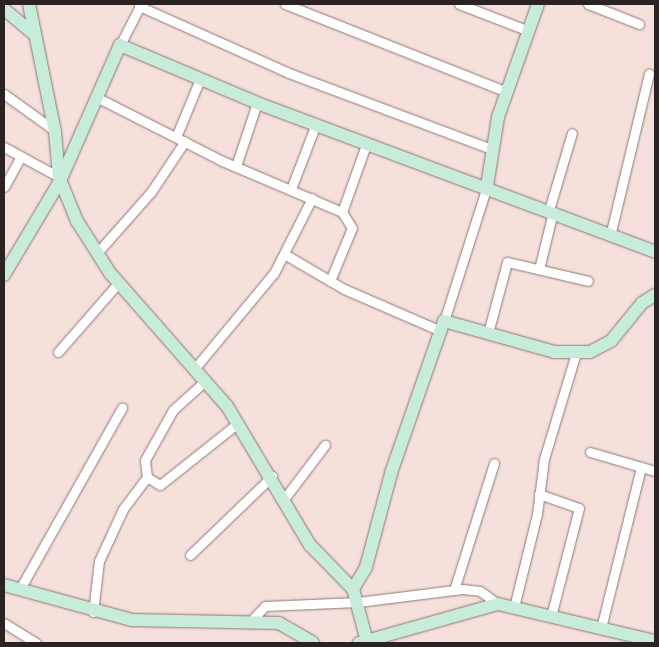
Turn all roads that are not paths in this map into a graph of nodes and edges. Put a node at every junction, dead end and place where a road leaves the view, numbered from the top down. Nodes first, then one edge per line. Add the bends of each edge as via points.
1 (29, 4) edge
2 (285, 4) edge
3 (459, 4) edge
4 (538, 4) edge
5 (588, 4) edge
6 (140, 5) edge
7 (4, 9) edge
8 (639, 24) dead end
9 (529, 31) junction
10 (35, 35) junction
11 (120, 45) junction
12 (649, 74) dead end
13 (200, 79) junction
14 (507, 92) junction
15 (4, 94) edge
16 (100, 99) junction
17 (257, 103) junction
18 (316, 124) junction
19 (54, 130) junction
20 (572, 133) dead end
21 (180, 139) junction
22 (367, 142) junction
23 (4, 147) edge
24 (491, 149) junction
25 (20, 158) junction
26 (236, 166) junction
27 (59, 179) junction
28 (487, 186) junction
29 (4, 187) edge
30 (292, 189) junction
31 (312, 198) junction
32 (551, 211) junction
33 (342, 212) junction
34 (610, 236) junction
35 (655, 252) edge
36 (97, 253) junction
37 (286, 255) junction
38 (539, 269) junction
39 (4, 275) edge
40 (330, 281) junction
41 (588, 281) dead end
42 (119, 282) junction
43 (655, 295) edge
44 (443, 326) junction
45 (488, 334) junction
46 (58, 352) dead end
47 (576, 353) junction
48 (195, 368) junction
49 (204, 381) junction
50 (122, 408) dead end
51 (238, 423) junction
52 (325, 445) dead end
53 (590, 452) dead end
54 (494, 463) dead end
55 (641, 467) junction
56 (655, 472) edge
57 (272, 476) junction
58 (147, 477) junction
59 (539, 494) junction
60 (284, 499) junction
61 (190, 555) dead end
62 (4, 585) edge
63 (21, 587) junction
64 (353, 589) junction
65 (454, 590) junction
66 (358, 602) junction
67 (498, 604) junction
68 (514, 608) junction
69 (93, 612) junction
70 (551, 616) junction
71 (250, 622) junction
72 (4, 623) edge
73 (601, 628) junction
74 (368, 641) edge
75 (648, 641) edge
76 (36, 643) edge
77 (313, 643) edge

1 - 10 street
2 - 14 street
3 - 9 street
4 - 9 street
5 - 8 street
6 - 11 street
6 - 24 street via 289,73
7 - 10 street
9 - 14 street
10 - 19 street
11 - 13 street
11 - 16 street
12 - 34 street
13 - 17 street
13 - 21 street
14 - 24 street
15 - 19 street
16 - 21 street
16 - 27 street
17 - 18 street
17 - 26 street
18 - 22 street
18 - 30 street
19 - 27 street
20 - 32 street
21 - 26 street
21 - 36 street via 151,192
22 - 28 street
22 - 33 street
23 - 25 street
24 - 28 street
25 - 27 street
25 - 29 street
26 - 30 street
27 - 36 street
27 - 39 street
28 - 32 street
28 - 44 street
30 - 31 street
31 - 33 street
31 - 37 street
32 - 34 street
32 - 38 street
33 - 40 street via 352,228
34 - 35 street
36 - 42 street
37 - 40 street
37 - 48 street
38 - 41 street
38 - 45 street via 505,264
40 - 44 street
42 - 46 street
42 - 48 street
43 - 47 street via 642,303 604,347
44 - 45 street
44 - 64 street via 392,470 366,567
45 - 47 street
47 - 59 street via 544,459
48 - 49 street
49 - 51 street
49 - 58 street via 166,421 143,465
50 - 63 street
51 - 57 street
51 - 58 street via 160,485
52 - 60 street
53 - 55 street
54 - 65 street
55 - 56 street
55 - 73 street
57 - 60 street
57 - 61 street
58 - 69 street via 123,509 99,561
59 - 68 street
59 - 70 street via 579,508
60 - 64 street via 310,546
62 - 63 street
63 - 69 street
64 - 66 street
65 - 66 street
65 - 67 street via 480,591
66 - 71 street via 265,606
66 - 74 street
67 - 68 street
67 - 74 street
68 - 70 street
69 - 71 street via 132,620
70 - 73 street
71 - 77 street via 279,623
72 - 76 street
73 - 75 street

